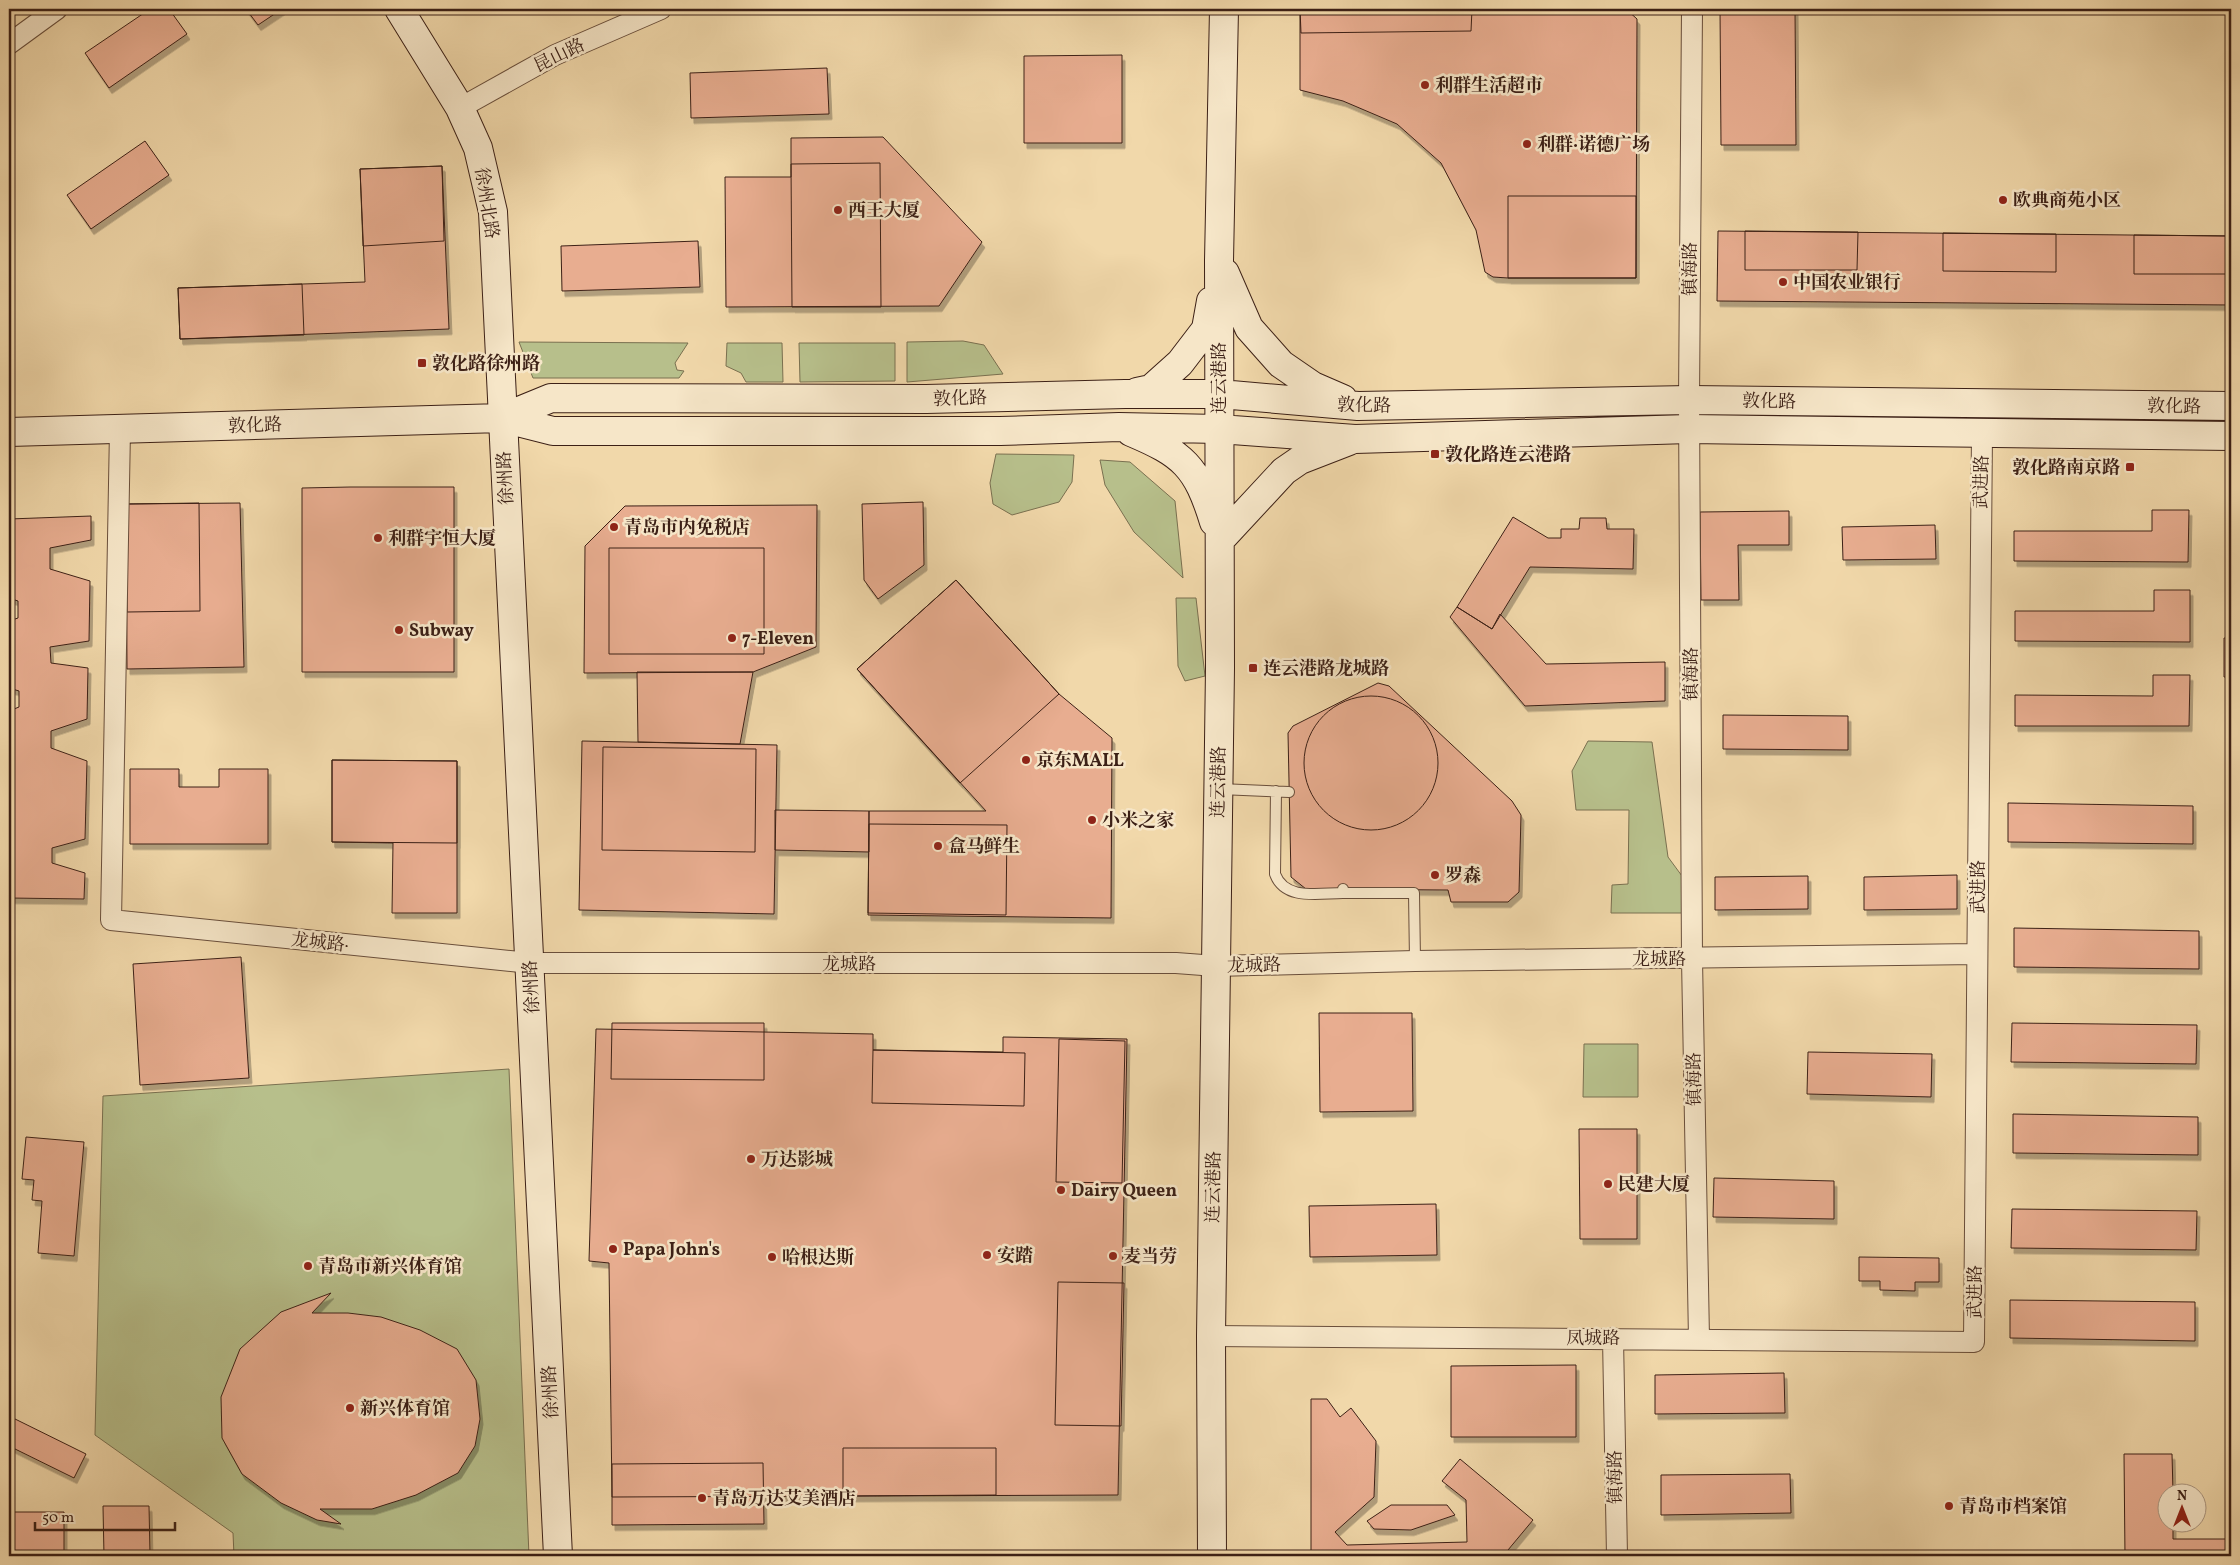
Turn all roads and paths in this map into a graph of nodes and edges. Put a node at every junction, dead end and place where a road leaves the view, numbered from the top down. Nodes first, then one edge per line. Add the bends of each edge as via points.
1 (57, 9) edge
2 (398, 9) edge
3 (661, 9) edge
4 (1224, 9) edge
5 (1692, 9) edge
6 (9, 44) edge
7 (460, 108) junction
8 (1219, 260) junction
9 (1125, 394) junction
10 (1220, 394) junction
11 (1689, 400) junction
12 (1358, 406) junction
13 (2231, 406) edge
14 (502, 418) junction
15 (1120, 427) junction
16 (1219, 429) junction
17 (1689, 429) junction
18 (120, 430) junction
19 (9, 432) edge
20 (1982, 433) junction
21 (2231, 436) edge
22 (1355, 439) junction
23 (1220, 540) junction
24 (1218, 789) junction
25 (1276, 791) junction
26 (1289, 792) dead end
27 (1978, 954) junction
28 (1692, 959) junction
29 (1415, 961) junction
30 (530, 963) junction
31 (1216, 966) junction
32 (1211, 1336) junction
33 (1613, 1338) junction
34 (1699, 1339) junction
35 (1974, 1342) joint
36 (558, 1556) edge
37 (1212, 1556) edge
38 (1617, 1556) edge

1 - 6 street
2 - 7 main road, 徐州北路
3 - 7 street, 昆山路 via 555,55
4 - 8 main road, 连云港路
5 - 11 street, 镇海路
7 - 14 main road, 徐州北路 via 478,148 493,212
8 - 9 main road via 1206,329 1180,363 1151,389
8 - 10 main road, 连云港路
8 - 12 main road via 1249,328 1281,364 1314,386
9 - 10 main road, 敦化路
9 - 14 main road, 敦化路 via 926,399 551,398
10 - 12 main road, 敦化路
10 - 16 main road, 连云港路
11 - 12 main road, 敦化路
11 - 13 main road, 敦化路
11 - 17 street, 镇海路
14 - 15 main road, 敦化路 via 553,431 1000,431
14 - 18 main road, 敦化路
14 - 30 main road, 徐州路
15 - 16 main road, 敦化路
15 - 23 main road via 1162,445 1187,464 1207,499
16 - 22 main road, 敦化路
16 - 23 main road, 连云港路
17 - 20 main road, 敦化路
17 - 22 main road, 敦化路
17 - 28 street, 镇海路
18 - 19 main road, 敦化路
18 - 30 street, 龙城路· via 111,920
20 - 21 main road, 敦化路
20 - 27 street, 武进路
22 - 23 main road via 1300,460 1284,471
23 - 24 main road, 连云港路
24 - 25 lane
24 - 31 main road, 连云港路
25 - 26 lane
25 - 29 lane via 1275,874 1278,882 1292,892 1414,893
27 - 28 street, 龙城路
27 - 35 street, 武进路
28 - 29 street, 龙城路
28 - 34 street, 镇海路
29 - 31 street, 龙城路
30 - 31 street, 龙城路 via 1176,963
30 - 36 main road, 徐州路
31 - 32 main road, 连云港路
32 - 33 street, 凤城路
32 - 37 main road, 连云港路
33 - 34 street, 凤城路
33 - 38 street, 镇海路
34 - 35 street, 凤城路

